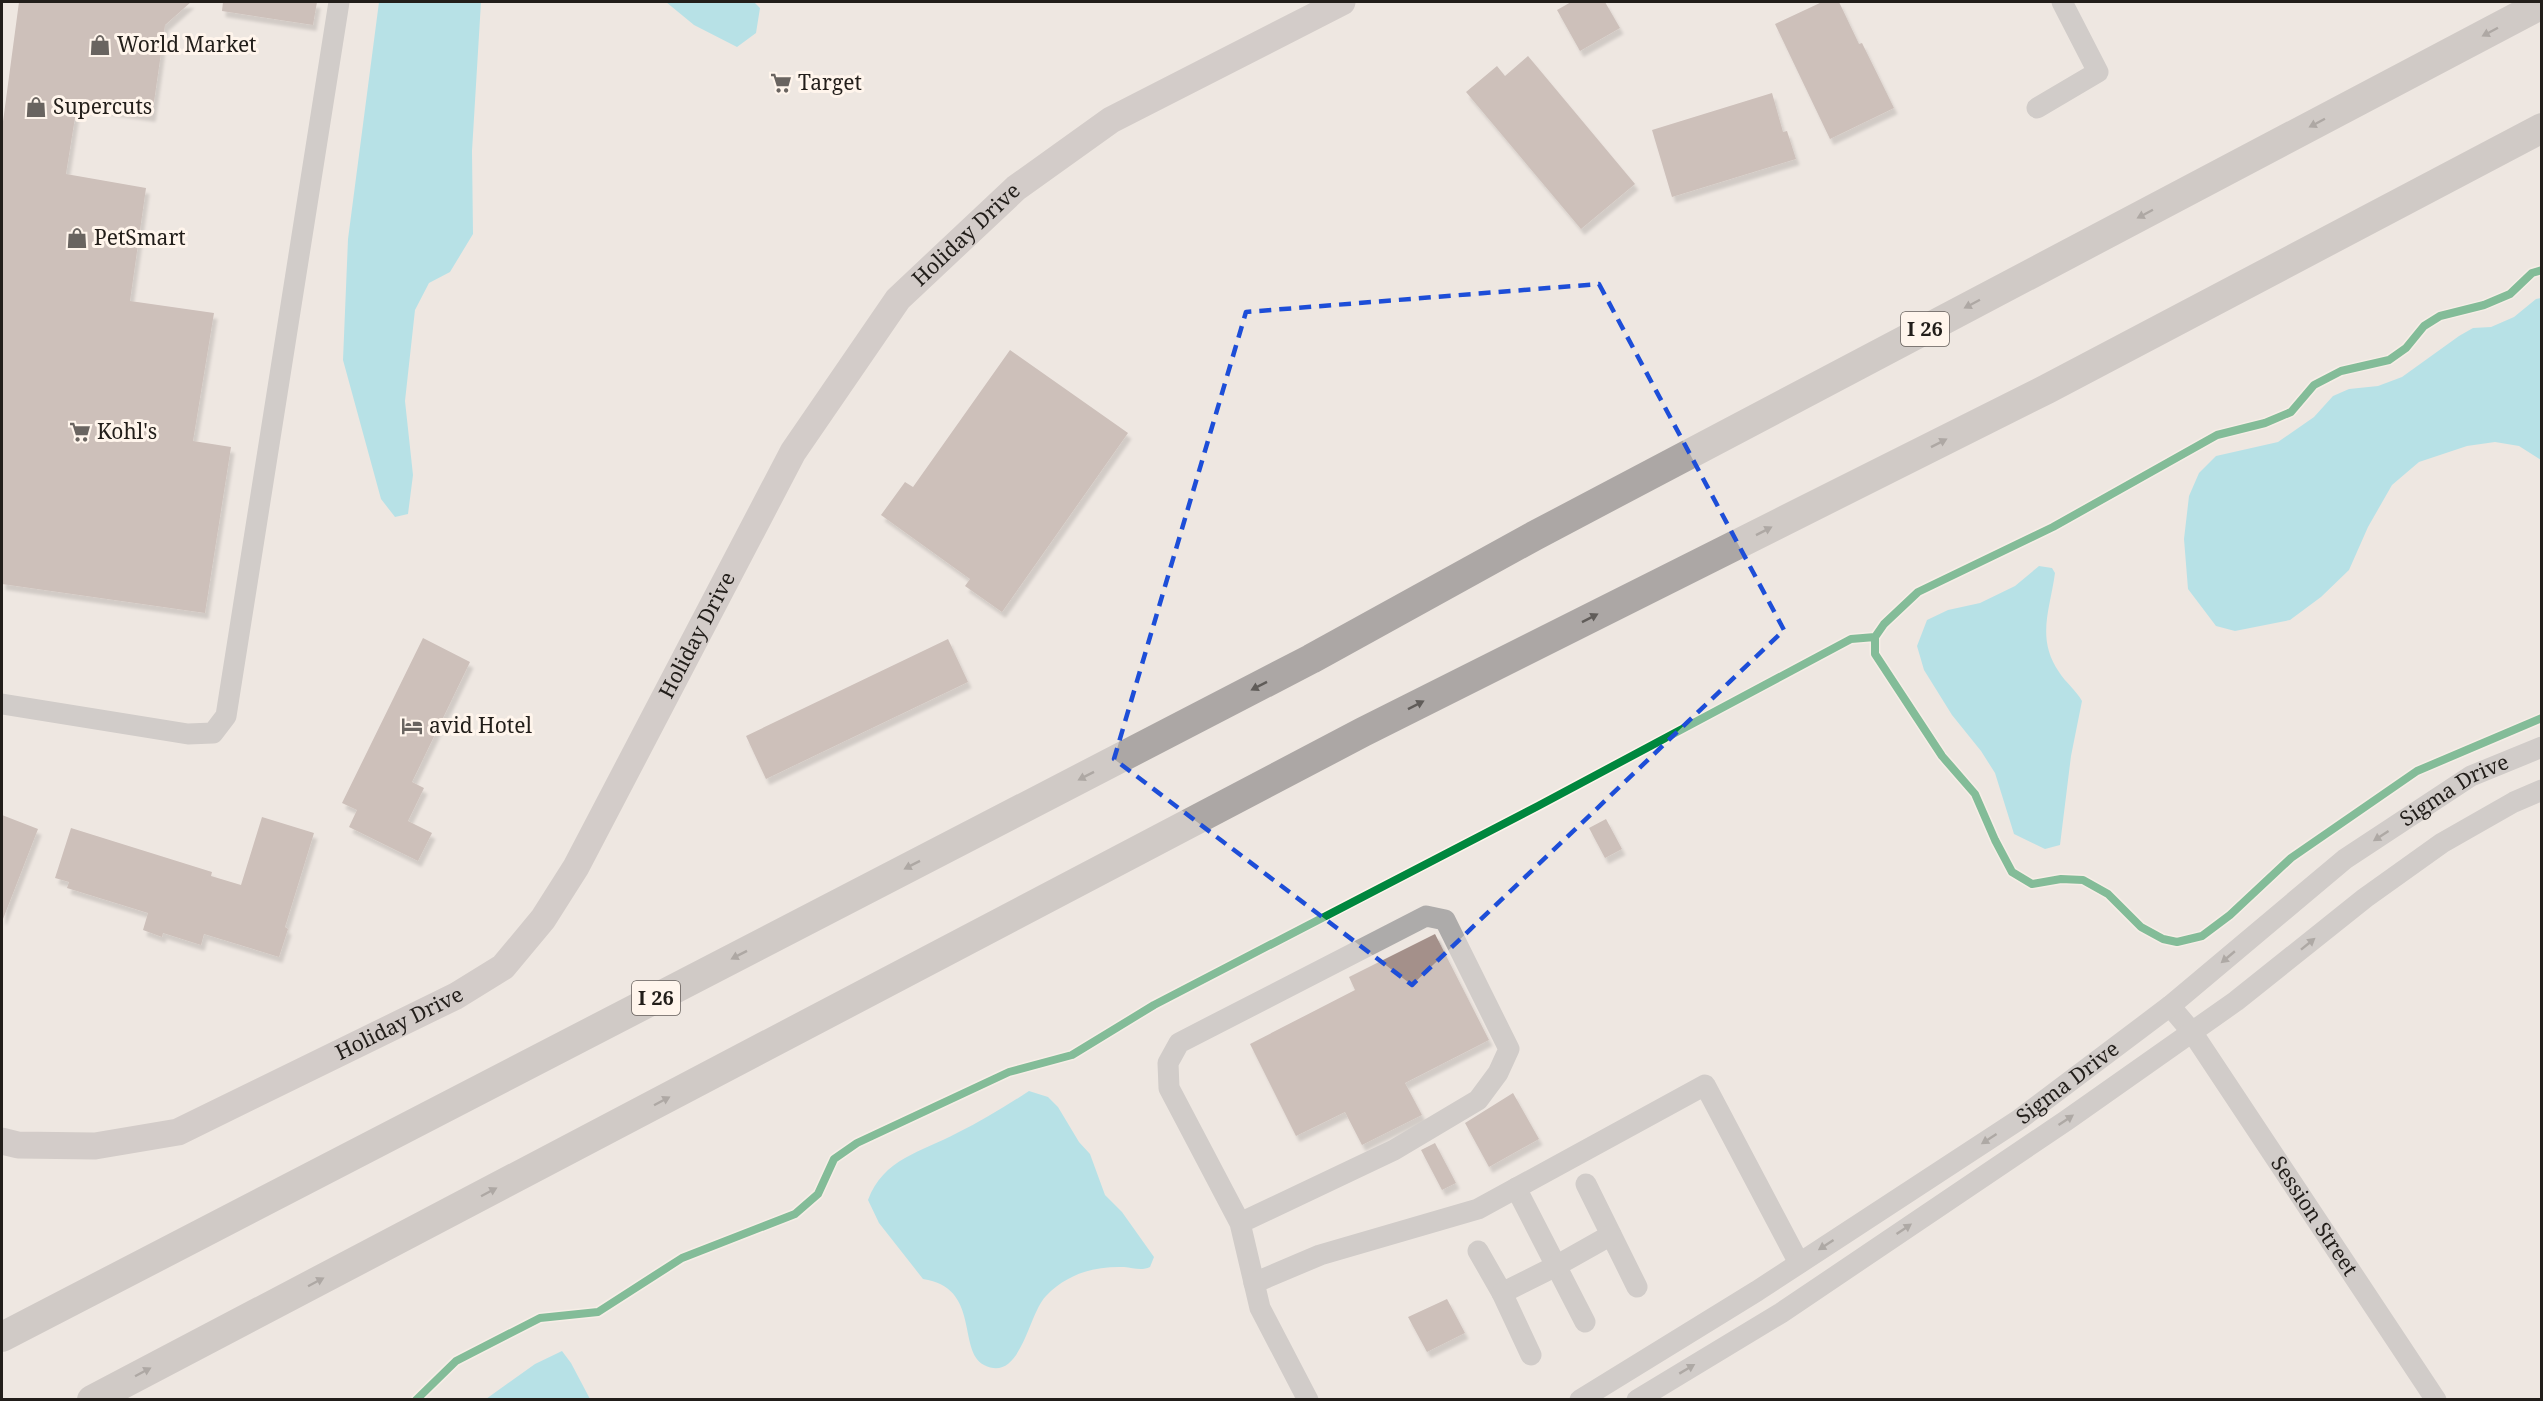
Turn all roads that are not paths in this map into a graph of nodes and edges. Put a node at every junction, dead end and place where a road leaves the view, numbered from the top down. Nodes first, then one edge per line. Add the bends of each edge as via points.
1 (339, 2) edge
2 (1342, 2) edge
3 (2062, 2) edge
4 (2541, 4) edge
5 (2037, 108) dead end
6 (2541, 128) edge
7 (2, 704) edge
8 (2541, 747) edge
9 (2541, 790) edge
10 (2170, 1006) junction
11 (2192, 1032) junction
12 (2, 1141) edge
13 (1586, 1184) dead end
14 (1516, 1188) junction
15 (1240, 1223) junction
16 (1611, 1234) junction
17 (1478, 1251) dead end
18 (1799, 1263) junction
19 (1557, 1266) junction
20 (1254, 1283) junction
21 (1637, 1287) dead end
22 (1502, 1293) junction
23 (1585, 1322) dead end
24 (2, 1337) edge
25 (1531, 1355) dead end
26 (92, 1400) edge
27 (1308, 1400) edge
28 (1580, 1400) edge
29 (1637, 1400) edge
30 (2436, 1400) edge

1 - 7 street via 226,716 213,734 188,734
2 - 12 main road, Holiday Drive via 1111,120 1016,188 898,298 793,452 576,867 543,919 503,967 456,996 178,1132 96,1146 18,1145
3 - 5 street via 2098,72
4 -> 24 highway, I 26 via 1534,536 1311,659
26 -> 6 highway via 1363,732 2047,389
8 -> 10 street, Sigma Drive via 2471,776 2345,859
11 -> 9 street, Sigma Drive via 2442,843
10 - 11 street, Session Street
10 -> 18 street, Sigma Drive via 2020,1119
29 -> 11 street, Sigma Drive via 1781,1313
11 - 30 street, Session Street
13 - 16 street
14 - 18 street via 1705,1085
14 - 19 street
14 - 20 street via 1478,1209 1320,1255
15 - 15 street via 1169,1088 1168,1064 1179,1043 1426,916 1445,920 1509,1049 1498,1073 1478,1100 1394,1150
15 - 20 street
16 - 19 street
16 - 21 street
17 - 22 street
18 - 28 street, Sigma Drive
19 - 22 street
19 - 23 street
20 - 27 street via 1260,1308
22 - 25 street

